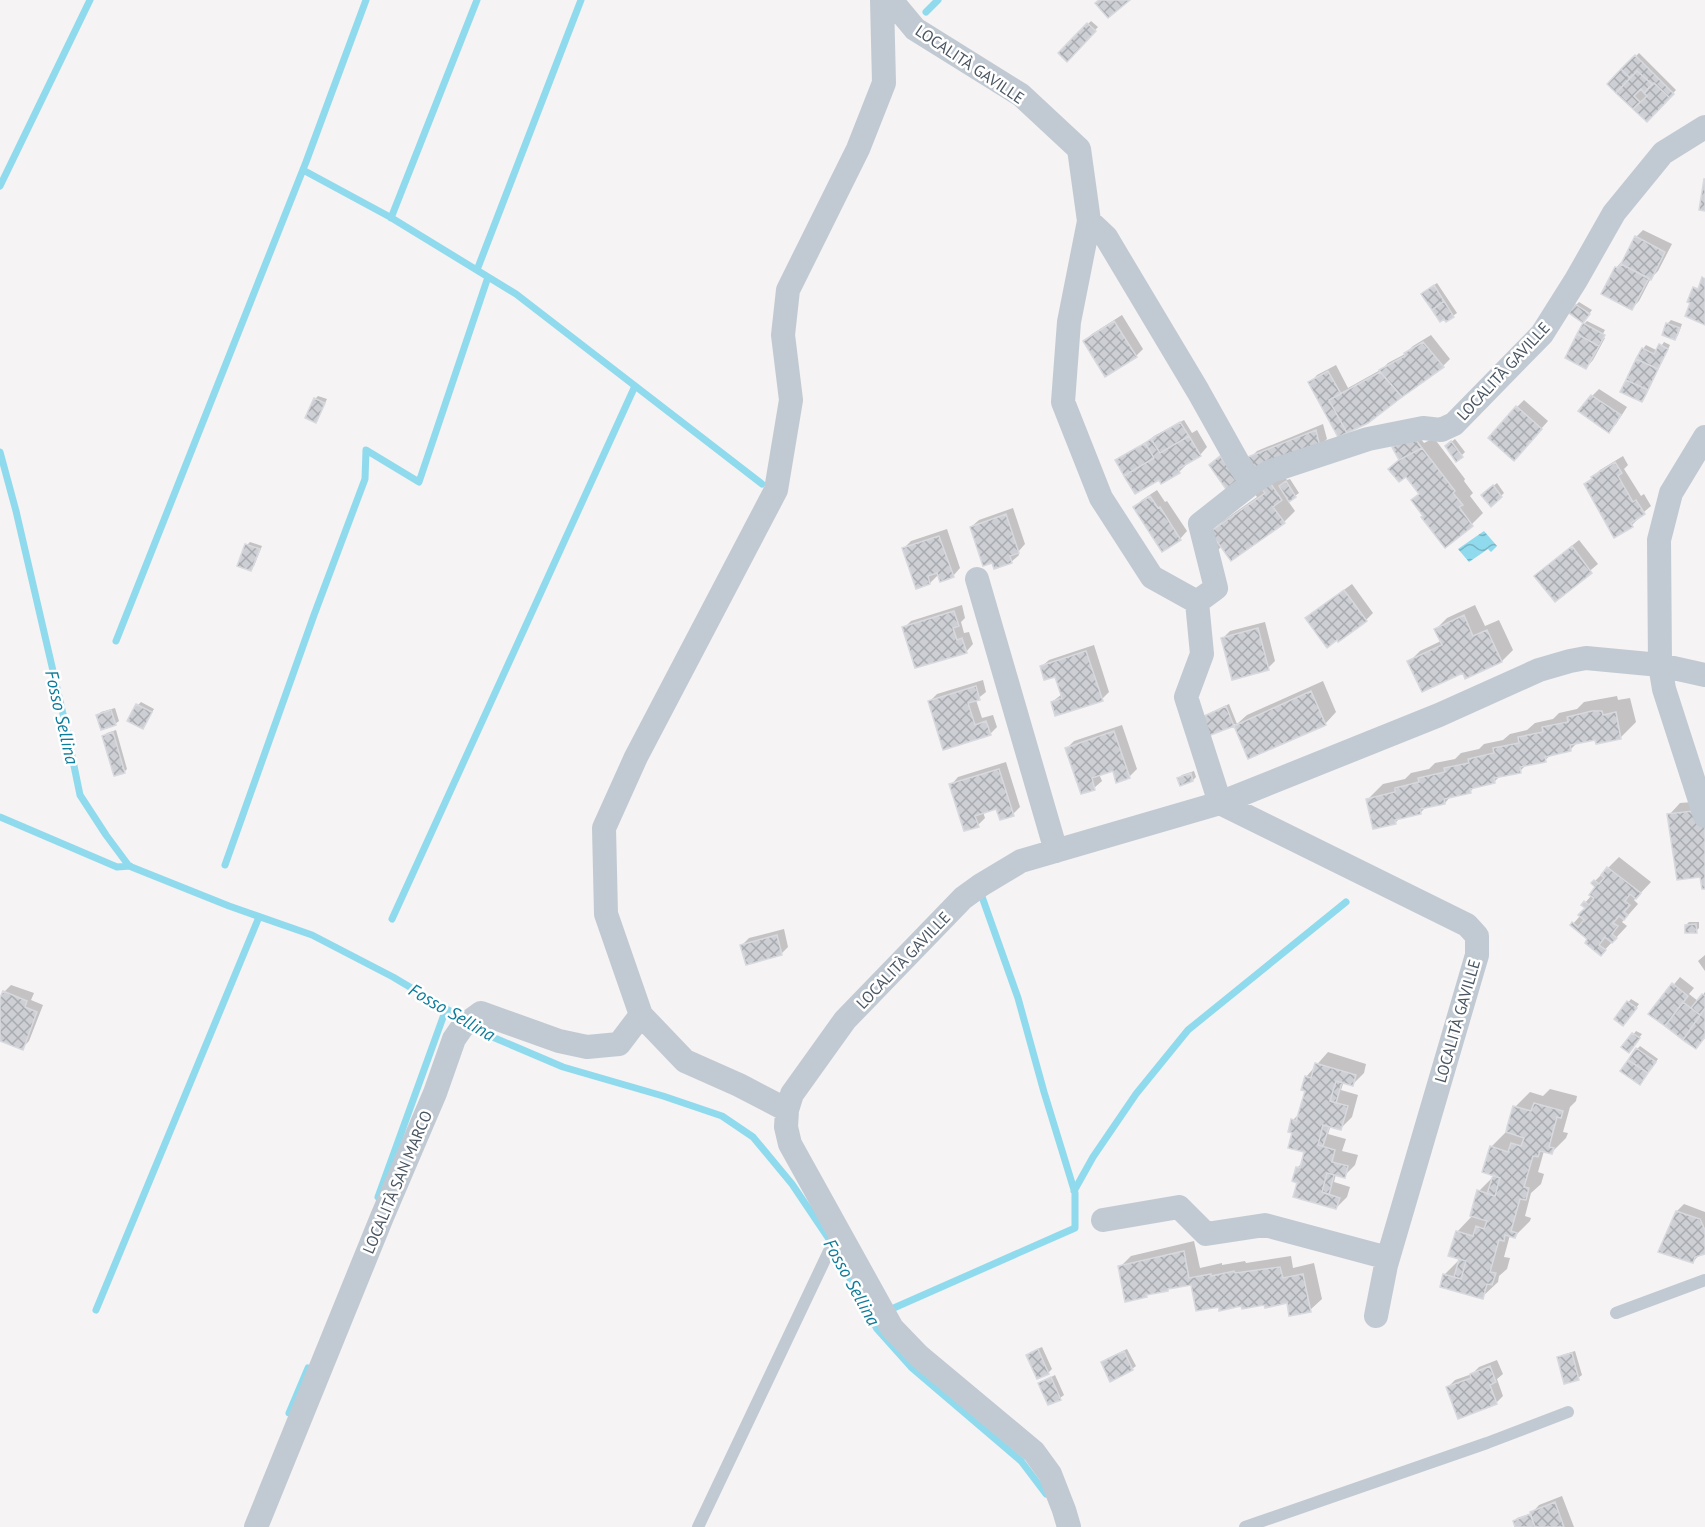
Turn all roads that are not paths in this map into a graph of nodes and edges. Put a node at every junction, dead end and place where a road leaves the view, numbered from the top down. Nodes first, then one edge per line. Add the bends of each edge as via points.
1 (882, 0) edge
2 (891, 0) edge
3 (1705, 127) edge
4 (1089, 221) junction
5 (1705, 438) edge
6 (1252, 483) junction
7 (977, 579) dead end
8 (1197, 602) junction
9 (1660, 664) junction
10 (1705, 675) edge
11 (1701, 793) edge
12 (1220, 803) junction
13 (1705, 816) edge
14 (1056, 851) junction
15 (641, 1015) junction
16 (787, 1110) junction
17 (1103, 1220) dead end
18 (839, 1230) junction
19 (1388, 1258) junction
20 (1705, 1280) edge
21 (1616, 1313) dead end
22 (1376, 1316) dead end
23 (1568, 1412) dead end
24 (256, 1527) edge
25 (698, 1527) edge
26 (1069, 1527) edge
27 (1245, 1527) edge

1 - 15 street via 884,83 858,149 788,290 783,335 791,400 776,490 636,758 604,828 606,914
2 - 4 street, LOCALITÀ GAVILLE via 915,29 1021,95 1078,149
3 - 6 street, LOCALITÀ GAVILLE via 1663,153 1614,213 1542,334 1454,424 1441,430 1423,428 1368,439 1271,471
4 - 6 street via 1107,237
4 - 8 street, LOCALITÀ GAVILLE via 1069,322 1063,402 1101,498 1152,577
5 - 9 street via 1671,493 1659,540
6 - 8 street, LOCALITÀ GAVILLE via 1200,524 1216,588
7 - 14 street
8 - 12 street via 1202,654 1186,698
9 - 10 street, LOCALITÀ GAVILLE
9 - 11 street via 1664,688
9 - 12 street, LOCALITÀ GAVILLE via 1586,658 1539,670 1439,715
11 - 13 street
12 - 14 street, LOCALITÀ GAVILLE
12 - 19 street, LOCALITÀ GAVILLE via 1467,925 1477,936 1477,955
14 - 16 street, LOCALITÀ GAVILLE via 1000,872 947,914 845,1020 792,1094
15 - 16 street via 685,1061
15 - 24 street, LOCALITÀ SAN MARCO via 620,1044 587,1047 559,1041 481,1013 453,1039 435,1093
16 - 18 street via 790,1144
17 - 19 street via 1179,1207 1206,1234 1265,1225
18 - 25 lane
18 - 26 street via 892,1328 919,1356 1034,1452 1050,1474
19 - 22 street, LOCALITÀ GAVILLE
20 - 21 lane
23 - 27 lane

